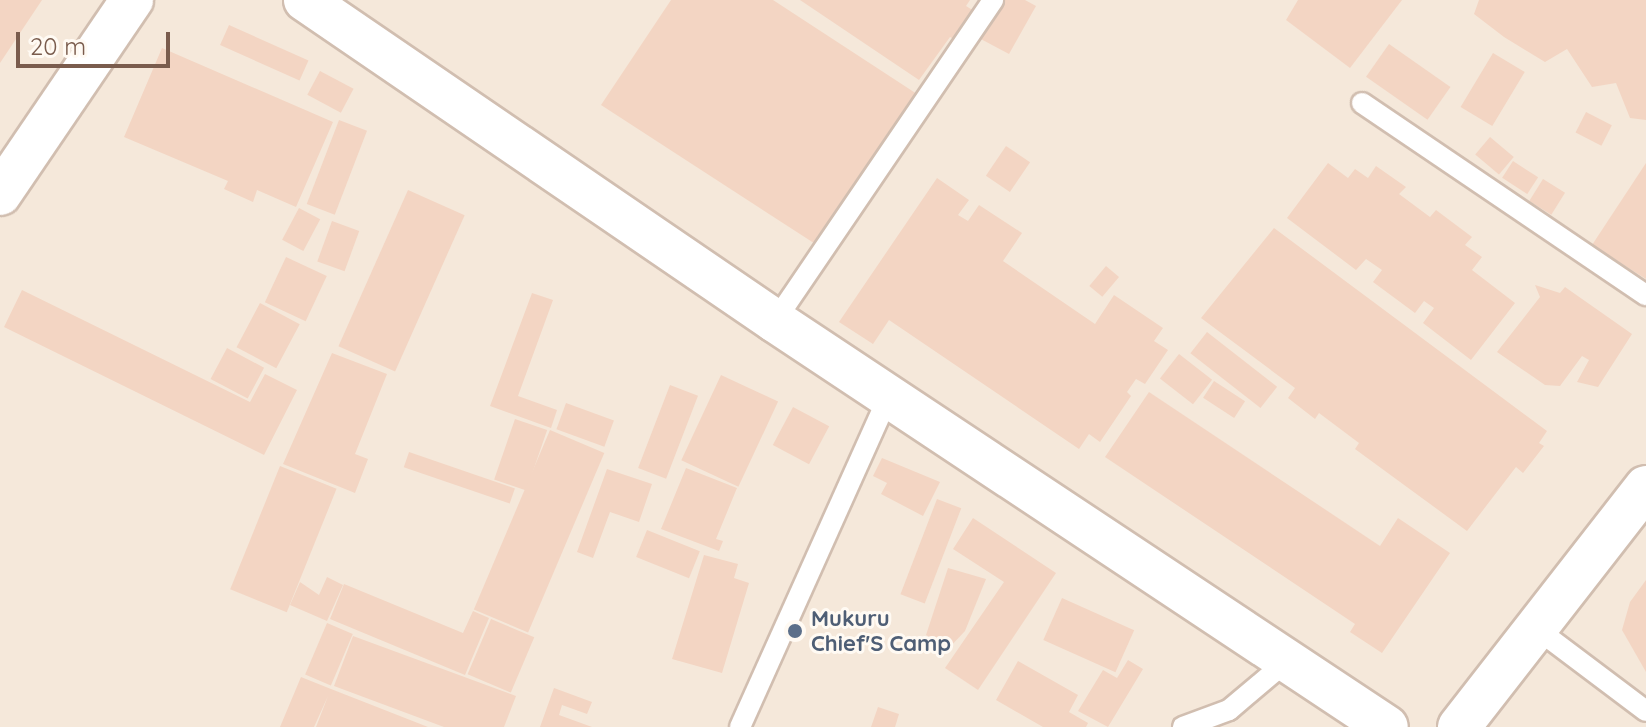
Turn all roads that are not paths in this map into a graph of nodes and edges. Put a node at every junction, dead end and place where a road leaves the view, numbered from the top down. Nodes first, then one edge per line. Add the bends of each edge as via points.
1 (132, 0) edge
2 (305, 0) edge
3 (993, 0) edge
4 (1362, 103) dead end
5 (0, 194) edge
6 (1646, 295) edge
7 (775, 321) junction
8 (888, 397) junction
9 (1646, 487) edge
10 (1533, 626) junction
11 (1287, 661) junction
12 (1646, 711) edge
13 (740, 727) edge
14 (1183, 727) edge
15 (1387, 727) edge
16 (1459, 727) edge

1 - 5 street
2 - 7 street
3 - 7 lane
4 - 6 lane
7 - 8 street
8 - 11 street
8 - 13 lane
9 - 10 street
10 - 12 lane
10 - 16 street
11 - 14 lane via 1229,710
11 - 15 street

